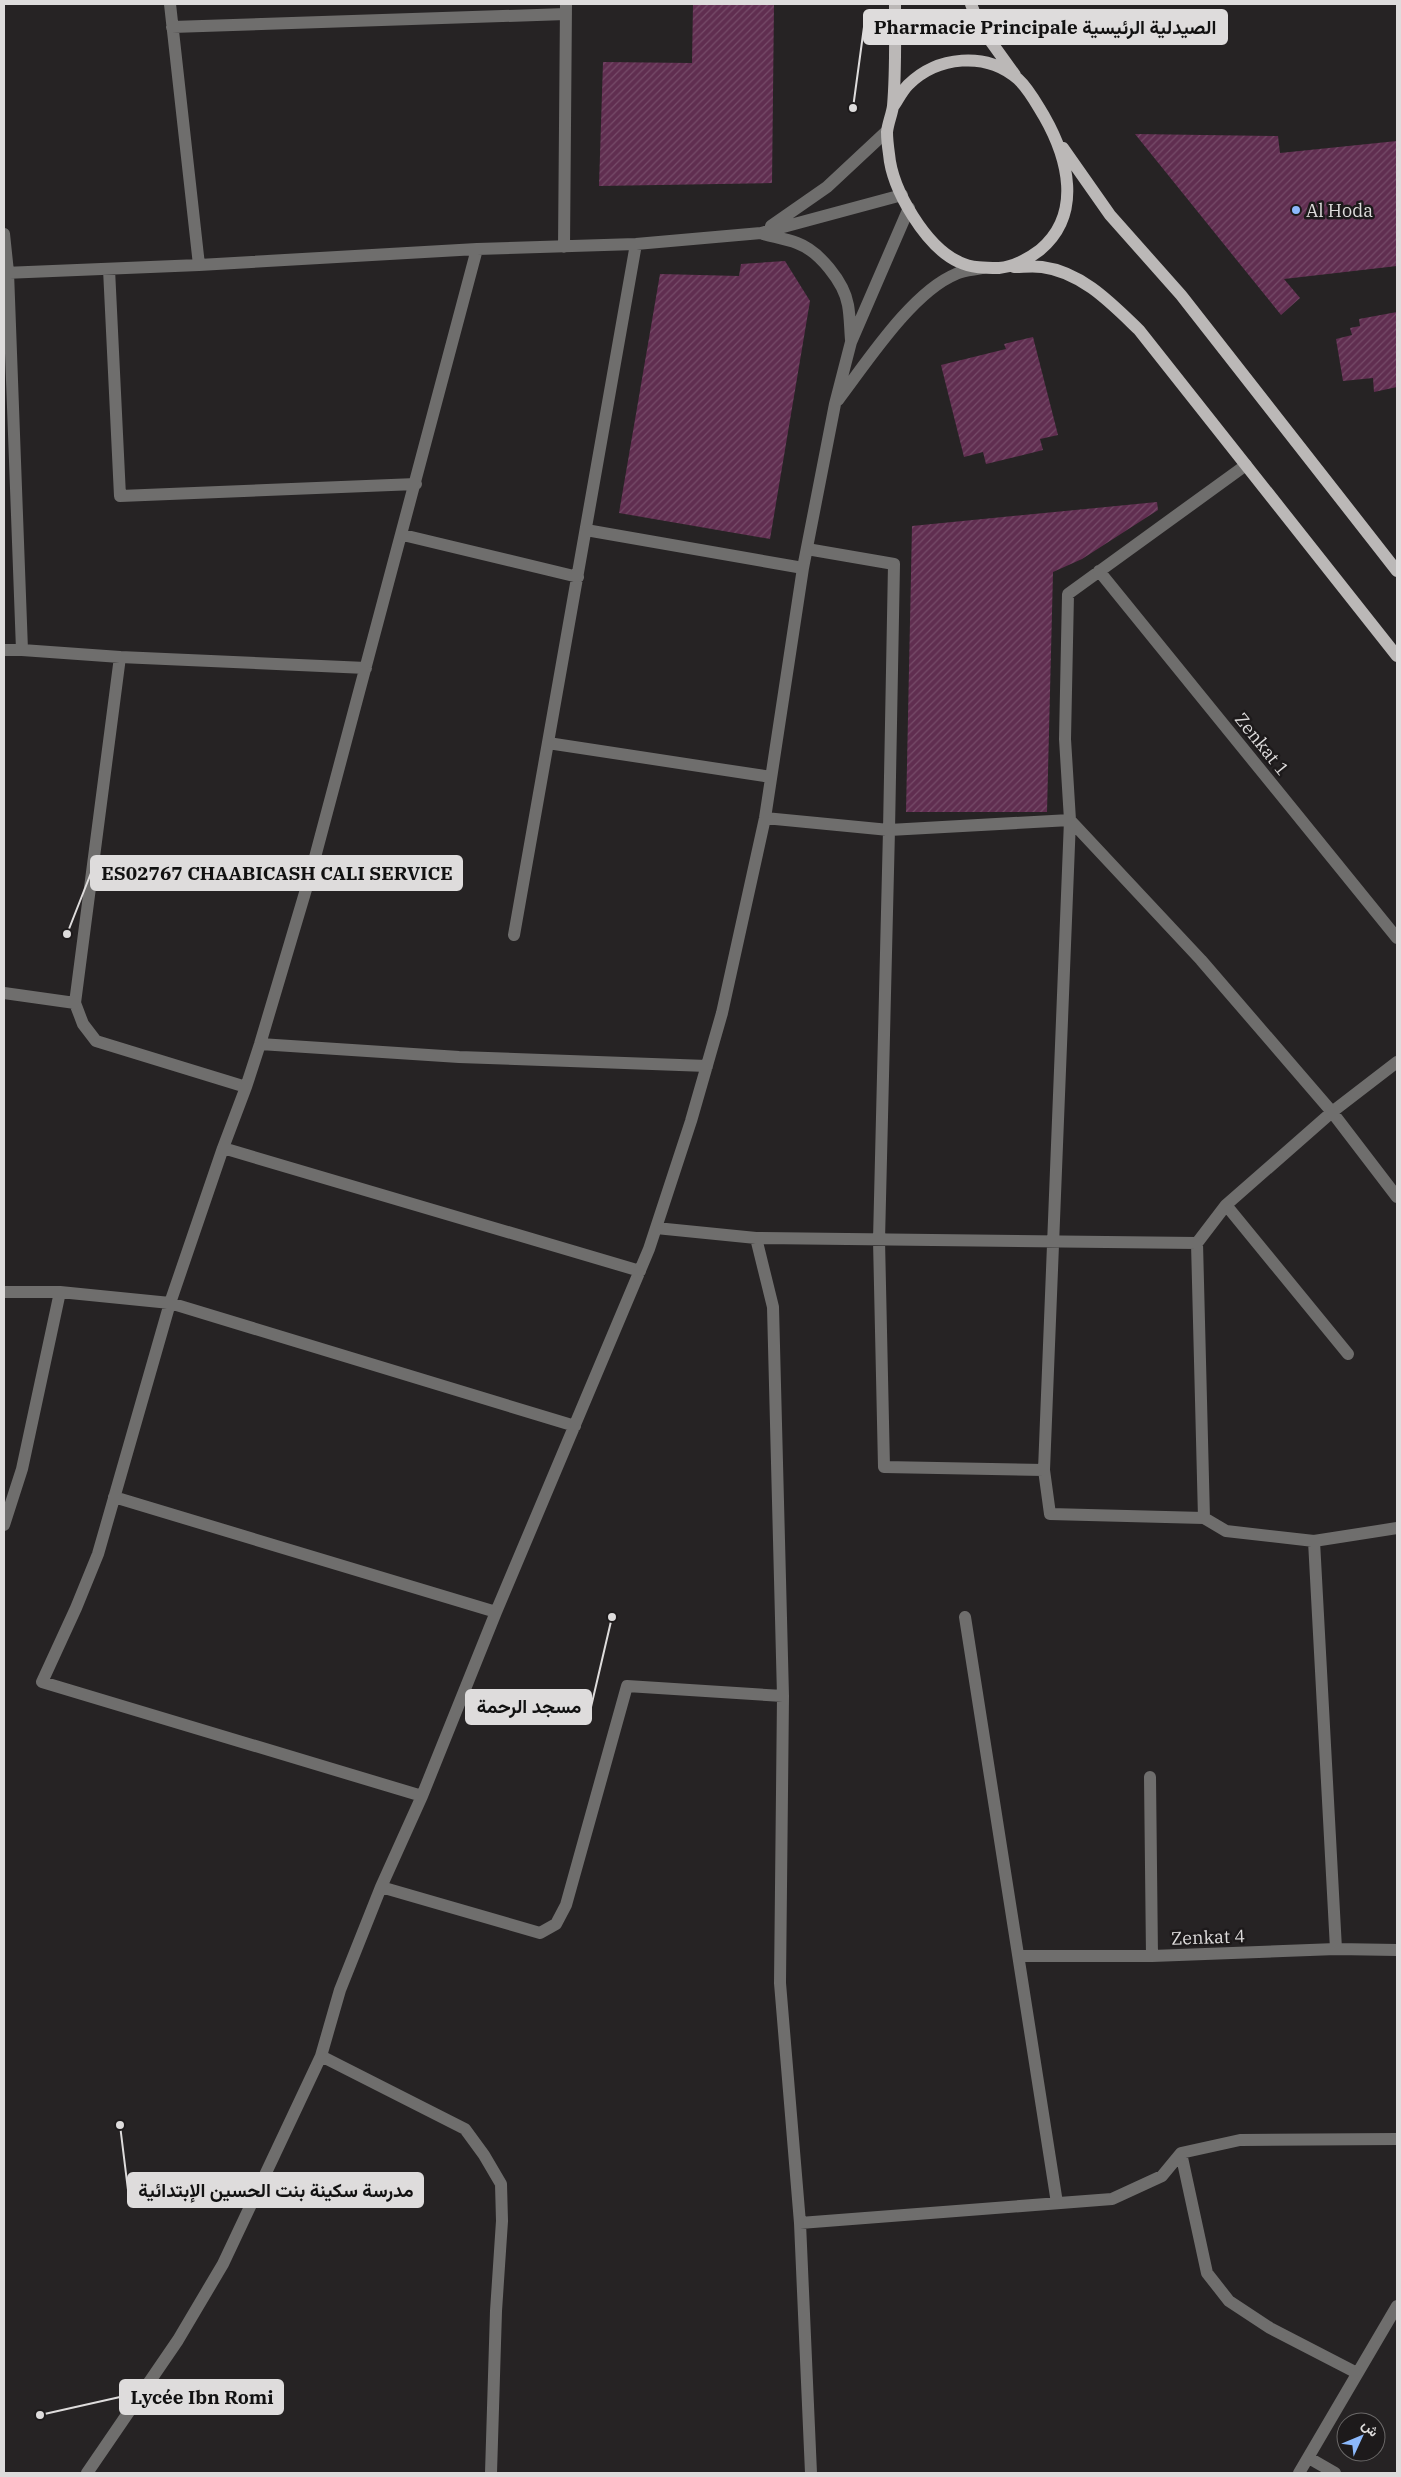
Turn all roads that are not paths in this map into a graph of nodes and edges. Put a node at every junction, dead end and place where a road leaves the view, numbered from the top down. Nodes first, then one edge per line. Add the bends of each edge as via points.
1 (170, 4) edge
2 (895, 4) edge
3 (971, 4) edge
4 (566, 9) edge
5 (172, 27) junction
6 (1017, 79) junction
7 (893, 107) junction
8 (887, 131) junction
9 (1054, 134) junction
10 (902, 195) junction
11 (909, 208) junction
12 (761, 233) junction
13 (4, 234) edge
14 (636, 244) junction
15 (564, 247) junction
16 (477, 249) junction
17 (199, 265) junction
18 (1006, 267) junction
19 (982, 268) junction
20 (109, 269) junction
21 (6, 272) edge
22 (851, 342) junction
23 (835, 404) junction
24 (1246, 465) junction
25 (416, 484) junction
26 (586, 530) junction
27 (402, 535) junction
28 (807, 549) junction
29 (803, 568) junction
30 (1099, 571) junction
31 (1397, 571) edge
32 (578, 577) junction
33 (4, 650) edge
34 (22, 650) junction
35 (1397, 656) edge
36 (120, 657) junction
37 (366, 668) junction
38 (548, 743) junction
39 (771, 777) junction
40 (765, 818) junction
41 (1070, 820) junction
42 (888, 830) junction
43 (514, 935) dead end
44 (1397, 938) edge
45 (4, 993) edge
46 (75, 1003) junction
47 (260, 1044) junction
48 (1397, 1062) edge
49 (707, 1066) junction
50 (246, 1087) junction
51 (1332, 1112) junction
52 (223, 1148) junction
53 (1397, 1198) edge
54 (1226, 1205) junction
55 (656, 1228) junction
56 (756, 1238) junction
57 (879, 1240) junction
58 (1055, 1241) junction
59 (1197, 1243) junction
60 (640, 1271) junction
61 (4, 1292) edge
62 (60, 1292) junction
63 (170, 1303) junction
64 (1348, 1354) dead end
65 (575, 1426) junction
66 (1044, 1470) junction
67 (114, 1497) junction
68 (1204, 1518) junction
69 (4, 1525) edge
70 (1397, 1528) edge
71 (1314, 1541) junction
72 (496, 1612) junction
73 (965, 1617) dead end
74 (783, 1696) junction
75 (1150, 1777) dead end
76 (422, 1796) junction
77 (381, 1887) junction
78 (1336, 1949) junction
79 (1397, 1950) edge
80 (1020, 1956) junction
81 (1152, 1956) junction
82 (322, 2056) junction
83 (1397, 2139) edge
84 (1181, 2154) junction
85 (1057, 2203) junction
86 (800, 2223) junction
87 (1397, 2306) edge
88 (1357, 2373) junction
89 (1309, 2458) junction
90 (87, 2473) edge
91 (491, 2473) edge
92 (811, 2473) edge
93 (1299, 2473) edge
94 (1335, 2473) edge

1 - 5 street
2 - 7 main road
3 - 6 main road via 979,24
4 - 5 street
4 - 15 street
5 - 17 street
6 - 7 main road via 997,66 973,60 950,62 927,70 907,86
6 - 9 main road via 1033,97
7 - 8 main road
8 - 10 main road via 889,157
8 - 12 street via 827,187
9 - 18 main road via 1067,172 1069,197 1062,222 1049,242 1029,258
9 - 31 main road via 1110,216 1181,295
10 - 11 main road
10 - 12 street
11 - 19 main road via 939,250 959,262
11 - 22 street
12 - 14 street
12 - 22 street via 799,243 829,269 848,303
13 - 21 street
14 - 15 street
14 - 26 street
15 - 16 street
16 - 17 street
16 - 25 street
17 - 20 street
18 - 19 main road
18 - 24 main road via 1042,267 1067,274 1103,295 1139,330
19 - 23 street via 956,274 934,286 908,310
20 - 21 street
20 - 25 street via 120,496
21 - 34 street
22 - 23 street
23 - 28 street
24 - 30 street
24 - 35 main road
25 - 27 street
26 - 29 street
26 - 32 street
27 - 32 street
27 - 37 street
28 - 29 street
28 - 42 street via 894,564
29 - 39 street
30 - 41 street via 1068,594 1065,739
30 - 44 street, Zenkat 1
32 - 38 street
33 - 34 street
34 - 36 street
36 - 37 street
36 - 46 street
37 - 47 street via 310,876
38 - 39 street
38 - 43 street
39 - 40 street
40 - 42 street
40 - 49 street via 722,1013
41 - 42 street
41 - 51 street via 1201,960
41 - 58 street
42 - 57 street
45 - 46 street
46 - 50 street via 83,1024 96,1041
47 - 49 street via 459,1057
47 - 50 street
48 - 51 street
49 - 55 street
50 - 52 street
51 - 53 street
51 - 54 street
52 - 60 street
52 - 63 street
54 - 59 street
54 - 64 street
55 - 56 street
55 - 60 street
56 - 57 street
56 - 74 street via 772,1307
57 - 58 street
57 - 66 street via 884,1467
58 - 59 street
58 - 66 street
59 - 68 street
60 - 65 street
61 - 62 street
62 - 63 street
62 - 69 street via 22,1469
63 - 65 street
63 - 67 street
65 - 72 street
66 - 68 street via 1050,1514
67 - 72 street
67 - 76 street via 98,1554 42,1682
68 - 71 street via 1226,1531
70 - 71 street
71 - 78 street
72 - 76 street
73 - 80 street
74 - 77 street via 626,1686 566,1906 556,1924 540,1933
74 - 86 street via 780,1983
75 - 81 street
76 - 77 street
77 - 82 street via 340,1990
78 - 79 street, Zenkat 4
78 - 81 street, Zenkat 4
80 - 81 street, Zenkat 4
80 - 85 street
82 - 90 street via 223,2264 178,2340
82 - 91 street via 465,2129 501,2184
83 - 84 street via 1240,2140
84 - 85 street via 1162,2176 1112,2199
84 - 88 street via 1207,2273 1229,2301 1270,2328
85 - 86 street
86 - 92 street
87 - 88 street
88 - 89 street
89 - 93 street
89 - 94 street

